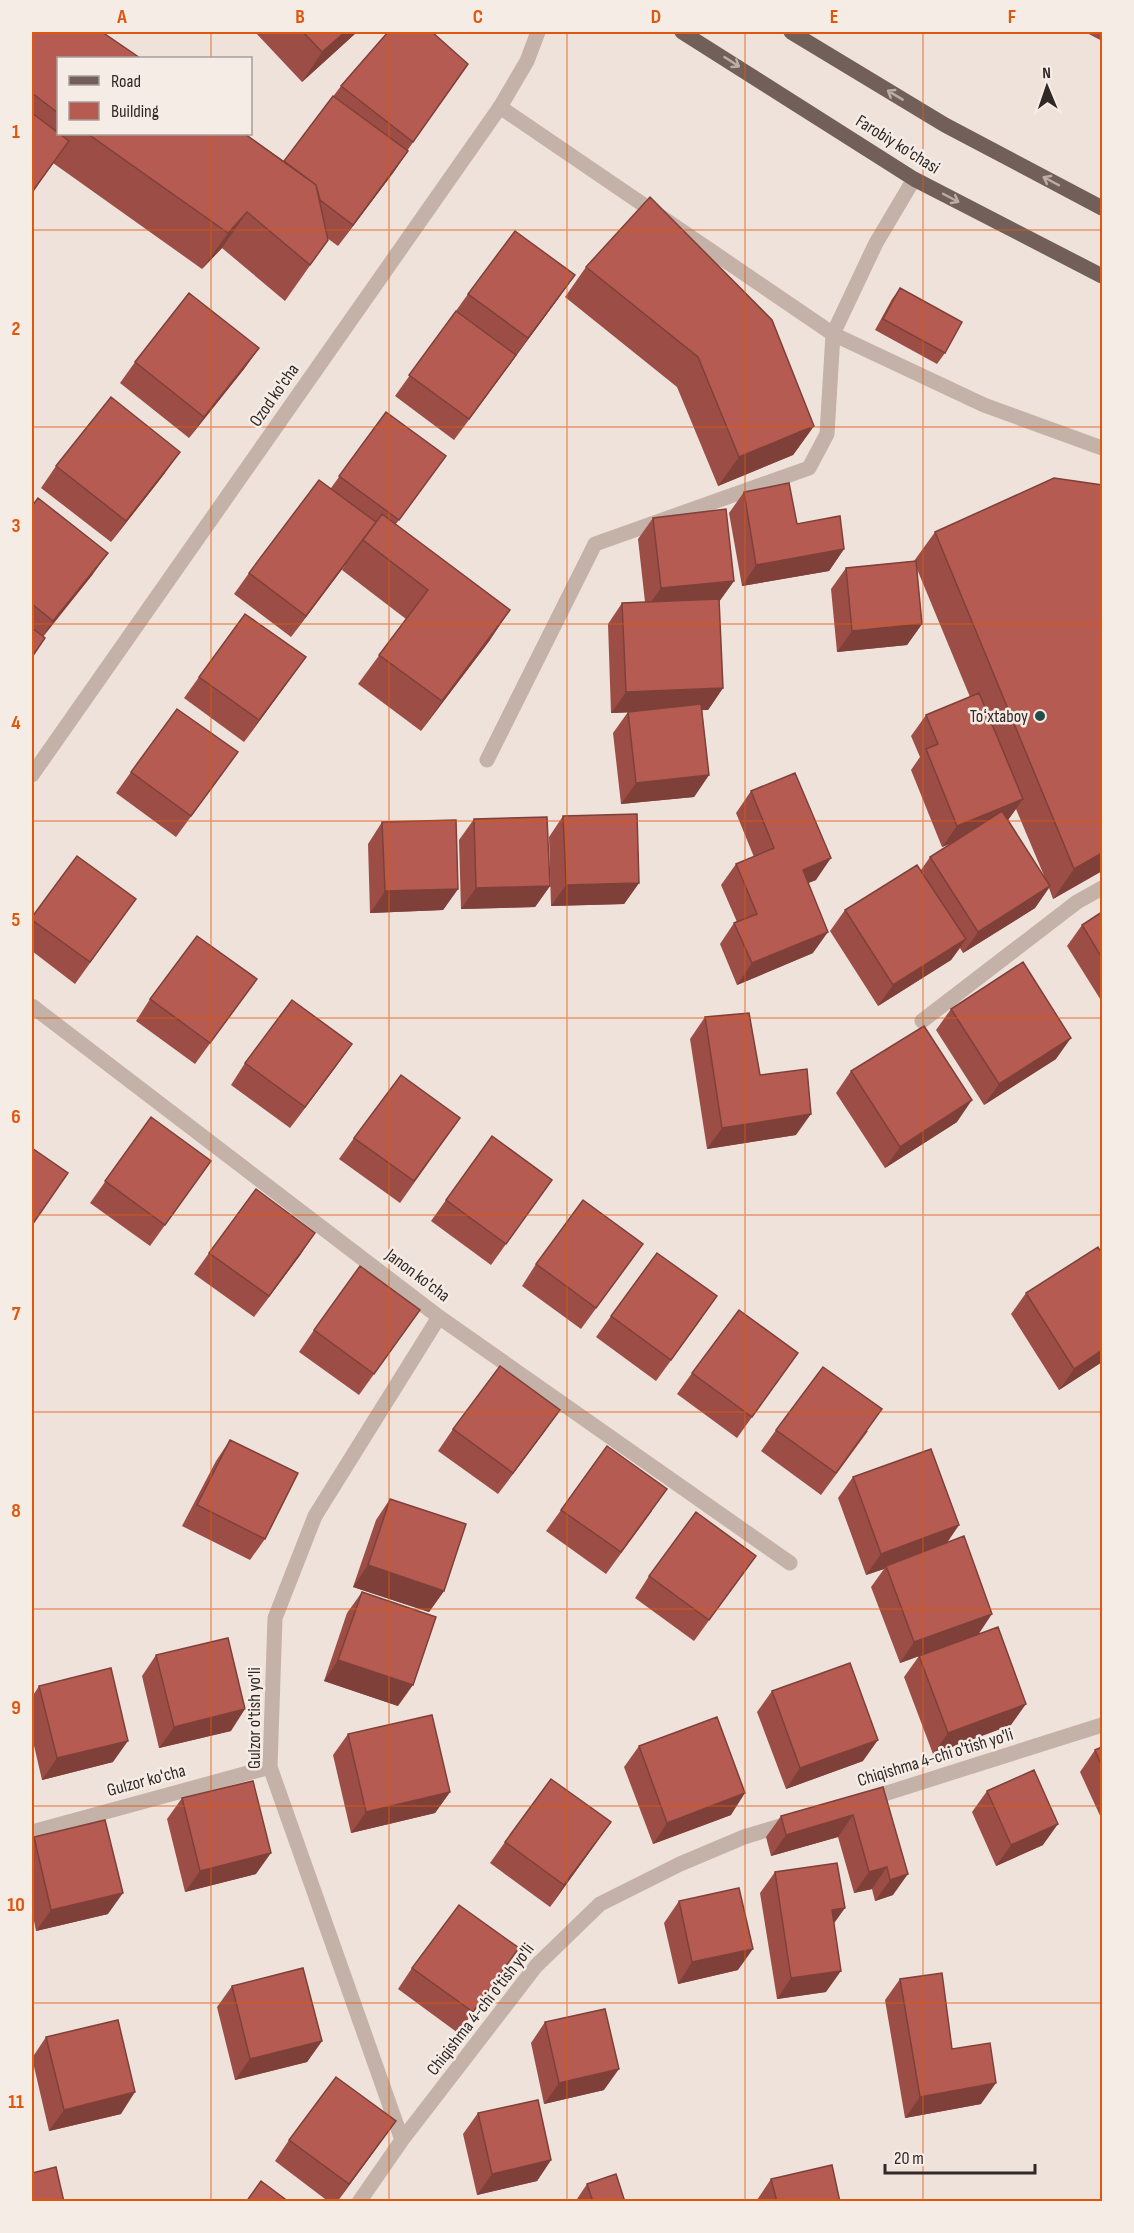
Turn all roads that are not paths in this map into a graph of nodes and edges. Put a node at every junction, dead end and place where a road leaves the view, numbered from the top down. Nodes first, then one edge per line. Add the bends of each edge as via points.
1 (538, 32) edge
2 (682, 32) edge
3 (791, 32) edge
4 (501, 106) junction
5 (914, 178) junction
6 (1102, 208) edge
7 (1102, 276) edge
8 (833, 333) junction
9 (1102, 448) edge
10 (487, 760) dead end
11 (32, 775) edge
12 (1102, 888) edge
13 (32, 1006) edge
14 (922, 1021) dead end
15 (439, 1317) junction
16 (789, 1563) dead end
17 (1102, 1725) edge
18 (270, 1767) junction
19 (856, 1802) edge
20 (800, 1820) edge
21 (32, 1832) edge
22 (402, 2140) junction
23 (359, 2202) edge

1 - 4 street, Ozod ko'cha via 527,61
2 -> 5 main road, Farobiy ko'chasi
6 -> 3 main road via 945,125
4 - 8 street
4 - 11 street, Ozod ko'cha
5 -> 7 main road, Farobiy ko'chasi
5 - 8 street via 876,243
8 - 9 street via 984,405
8 - 10 street via 827,434 809,468 595,544
12 - 14 street via 1077,902
13 - 15 street, Janon ko'cha
15 - 16 street, Janon ko'cha
15 - 18 street, Gulzor o'tish yo'li via 315,1516 275,1618
17 - 19 street, Chiqishma 4-chi o'tish yo'li
18 - 21 street, Gulzor ko'cha
18 - 22 street, Gulzor o'tish yo'li
20 - 22 street, Chiqishma 4-chi o'tish yo'li via 744,1837 600,1904 536,1966
22 - 23 street, Chiqishma 4-chi o'tish yo'li

